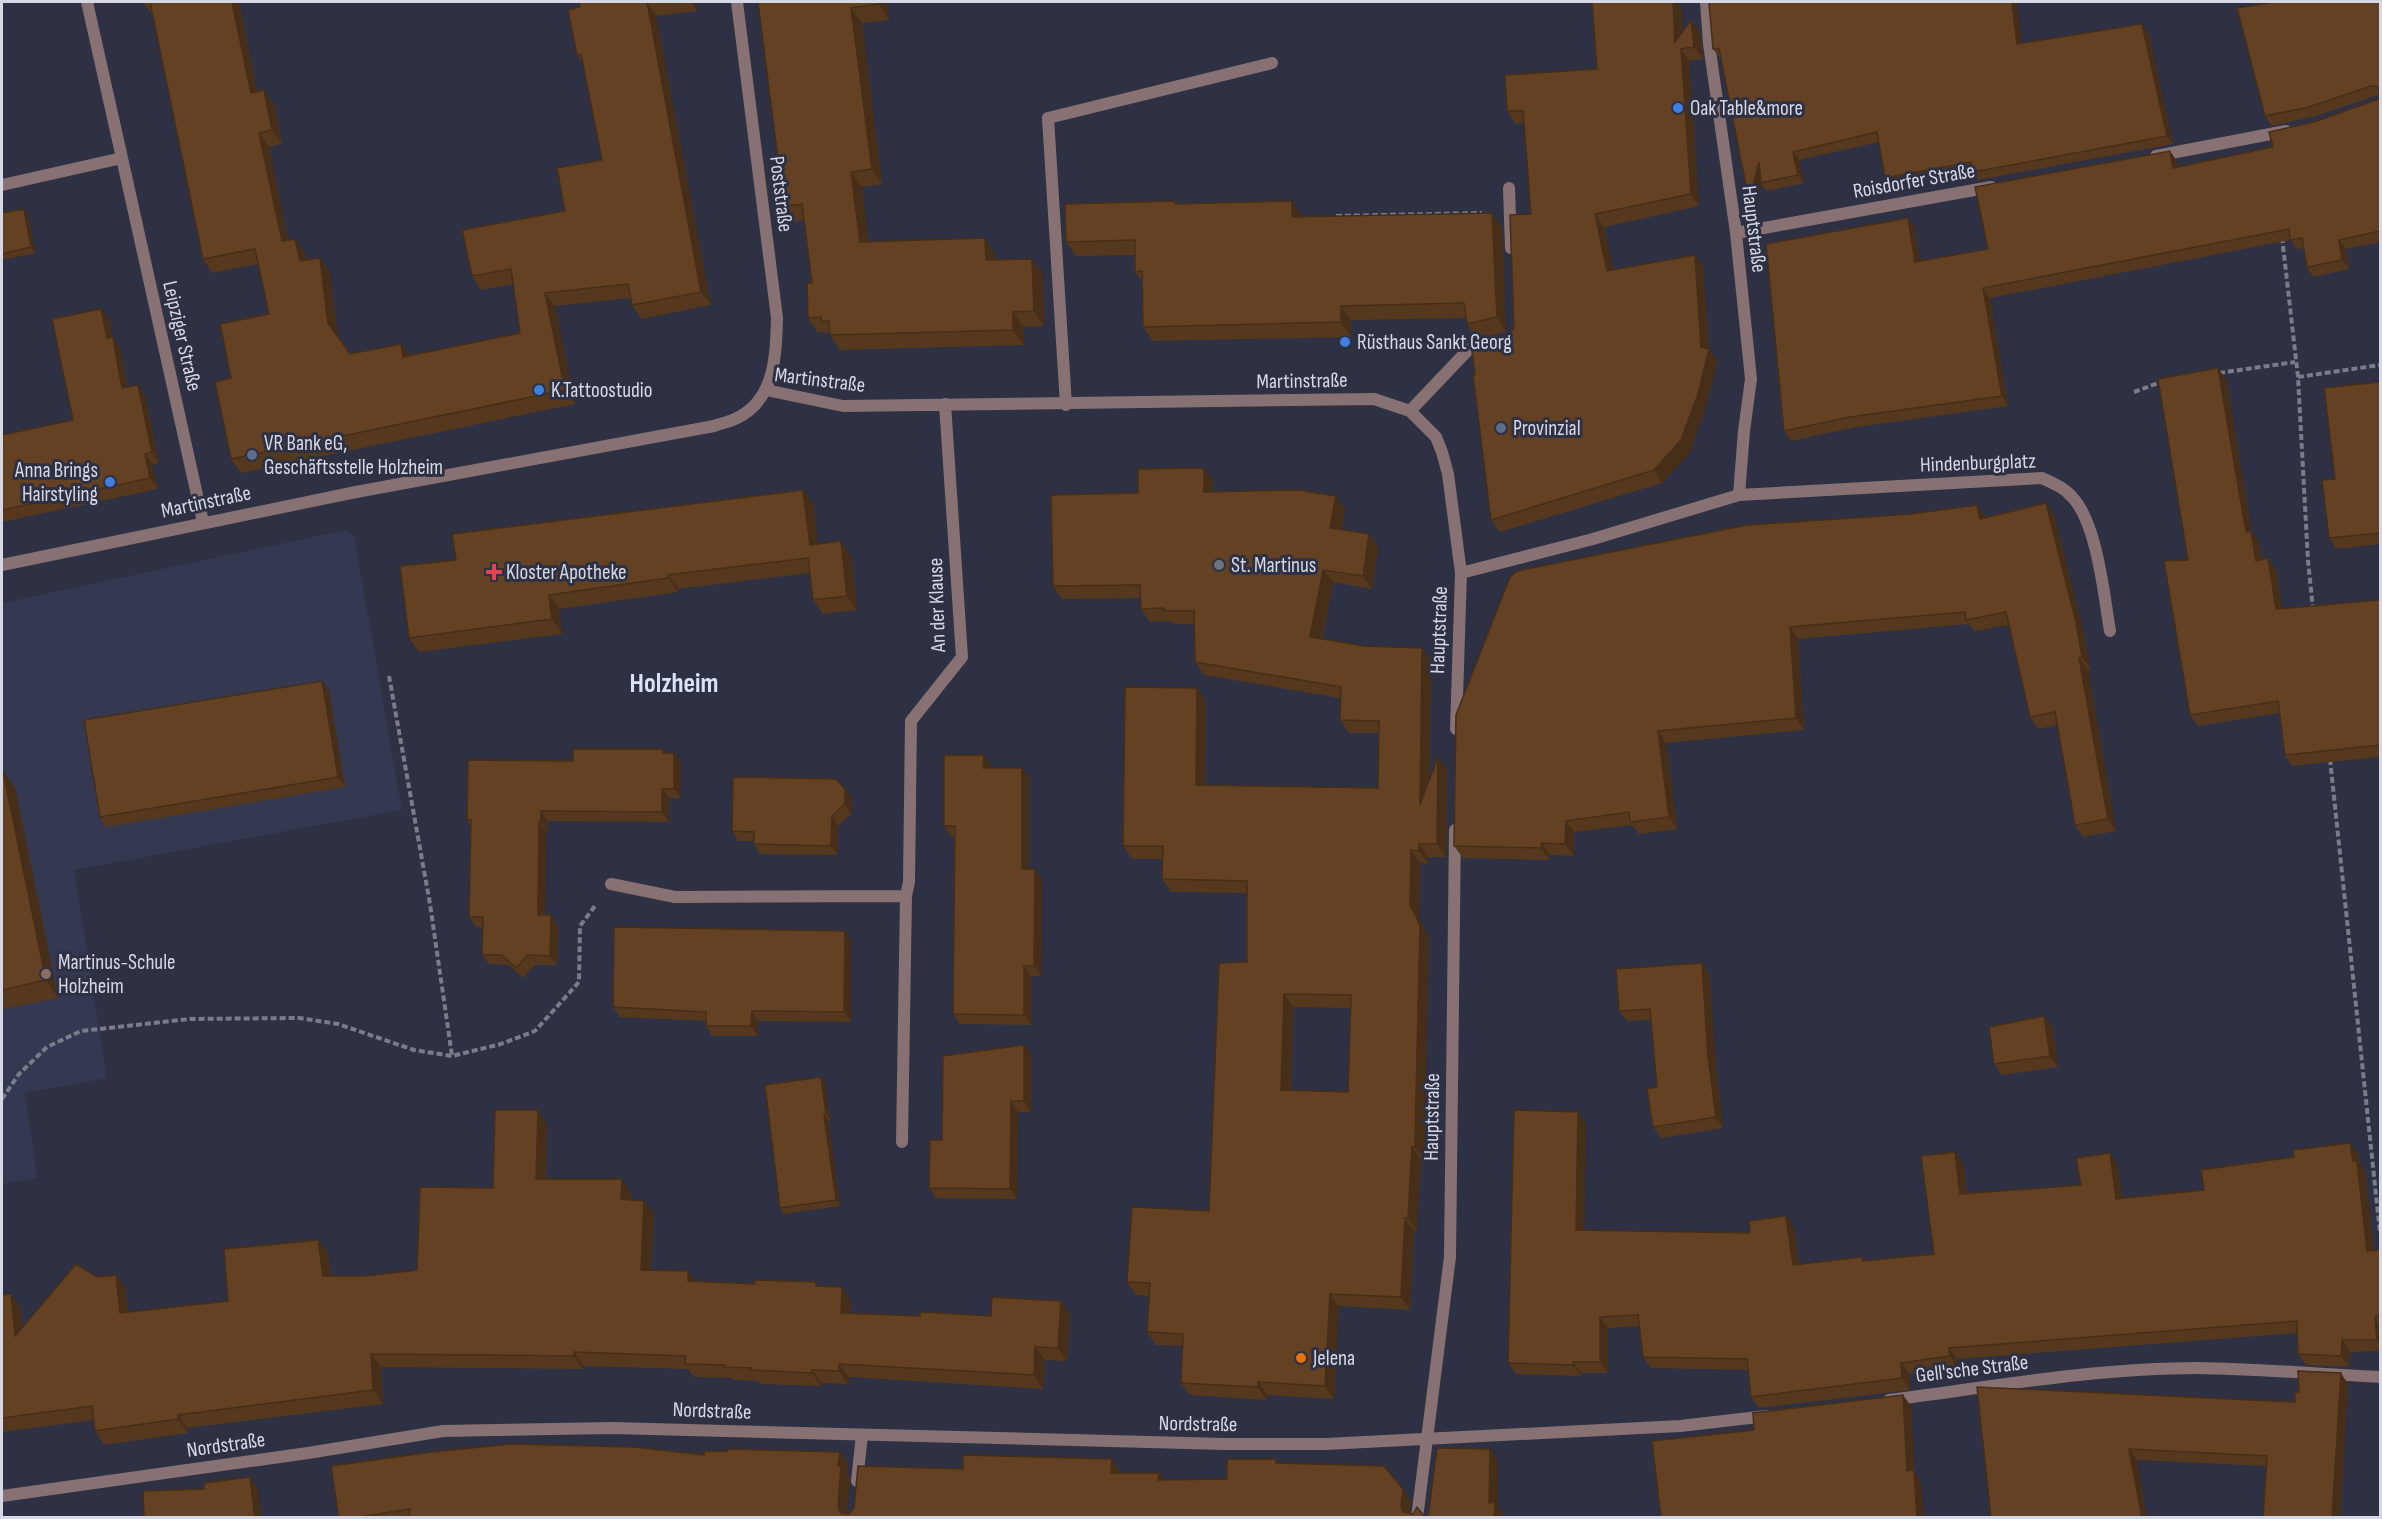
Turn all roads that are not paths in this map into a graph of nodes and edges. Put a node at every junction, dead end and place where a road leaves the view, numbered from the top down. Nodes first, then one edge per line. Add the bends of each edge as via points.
1 (87, 2) edge
2 (736, 2) edge
3 (1706, 2) edge
4 (1272, 63) dead end
5 (2295, 129) edge
6 (122, 158) junction
7 (2145, 158) edge
8 (2007, 184) edge
9 (2, 185) edge
10 (1509, 188) dead end
11 (1736, 233) junction
12 (1512, 258) edge
13 (1504, 341) edge
14 (766, 390) junction
15 (945, 404) junction
16 (1066, 405) junction
17 (1410, 411) junction
18 (1739, 495) junction
19 (203, 522) junction
20 (2, 565) edge
21 (1461, 573) junction
22 (2110, 631) dead end
23 (1456, 745) edge
24 (1455, 816) edge
25 (611, 884) road end
26 (906, 896) junction
27 (902, 1142) dead end
28 (2380, 1377) edge
29 (1871, 1402) edge
30 (1776, 1414) edge
31 (861, 1435) junction
32 (1427, 1438) junction
33 (856, 1494) edge
34 (2, 1496) edge
35 (1417, 1518) edge

1 - 6 street, Leipziger Straße
2 - 14 street, Poststraße via 777,318 774,371
3 - 11 street, Hauptstraße
4 - 16 street via 1048,118
5 - 7 street
6 - 9 street
6 - 19 street, Leipziger Straße
8 - 11 street, Roisdorfer Straße
10 - 12 street
11 - 18 street, Hauptstraße via 1751,379
13 - 17 street via 1469,349
14 - 15 street, Martinstraße via 843,406
14 - 19 street, Martinstraße via 752,408 714,426
15 - 16 street, Martinstraße
15 - 26 street, An der Klause via 962,657 911,721
16 - 17 street, Martinstraße via 1374,399
17 - 21 street, Martinstraße via 1436,437 1442,452
18 - 21 street, Hauptstraße
18 - 22 street, Hindenburgplatz via 2042,478 2058,485 2086,516
19 - 20 street, Martinstraße
21 - 23 street, Hauptstraße
24 - 32 street, Hauptstraße via 1450,1257
25 - 26 street via 675,897
26 - 27 street, An der Klause
28 - 29 street, Gell'sche Straße via 2197,1368 2153,1370 2072,1376
30 - 32 street via 1680,1426
31 - 32 street, Nordstraße via 1224,1444 1326,1444
31 - 33 street
31 - 34 street, Nordstraße via 613,1428 443,1431
32 - 35 street, Hauptstraße

